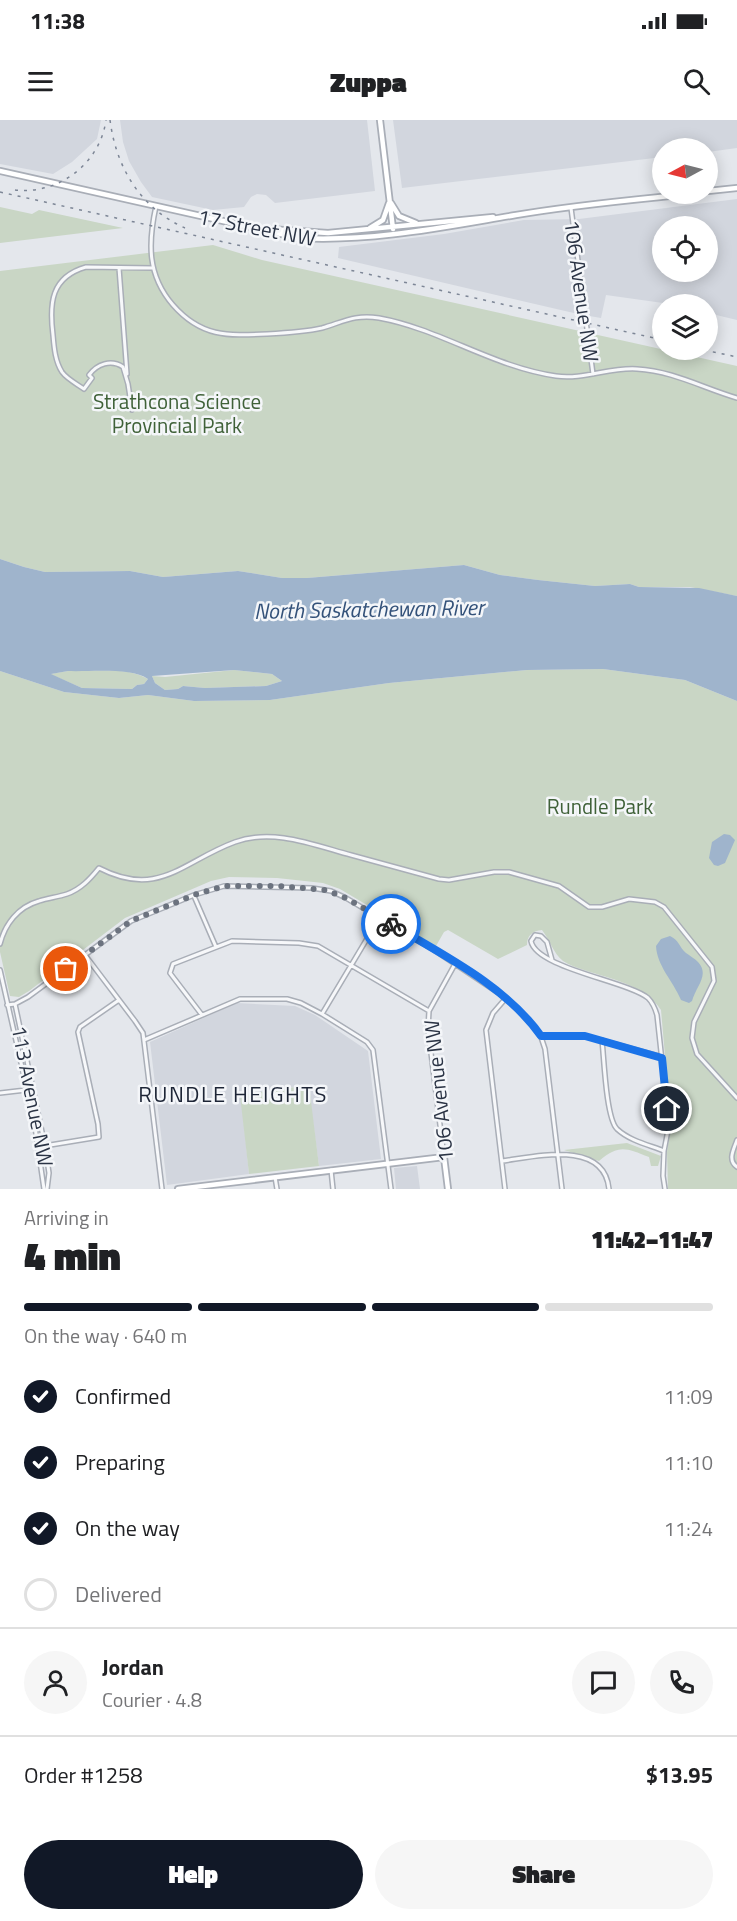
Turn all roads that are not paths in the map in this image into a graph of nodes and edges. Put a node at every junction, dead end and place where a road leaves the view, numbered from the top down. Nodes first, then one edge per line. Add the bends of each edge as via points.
1 (380, 120) edge
2 (0, 171) edge
3 (737, 188) edge
4 (718, 190) edge
5 (652, 198) edge
6 (390, 200) junction
7 (156, 206) junction
8 (570, 208) junction
9 (518, 215) junction
10 (419, 224) junction
11 (248, 227) junction
12 (393, 228) junction
13 (365, 231) junction
14 (394, 234) junction
15 (118, 268) junction
16 (153, 268) junction
17 (593, 374) junction
18 (128, 384) junction
19 (737, 398) edge
20 (132, 410) dead end
21 (194, 895) junction
22 (380, 917) junction
23 (0, 944) edge
24 (216, 947) junction
25 (85, 955) junction
26 (552, 960) junction
27 (456, 964) junction
28 (351, 966) junction
29 (0, 970) edge
30 (506, 998) junction
31 (119, 1000) junction
32 (15, 1004) junction
33 (7, 1005) junction
34 (429, 1011) junction
35 (322, 1014) junction
36 (202, 1015) junction
37 (541, 1036) junction
38 (144, 1040) junction
39 (602, 1040) junction
40 (662, 1058) junction
41 (26, 1090) junction
42 (0, 1093) edge
43 (737, 1098) edge
44 (737, 1140) edge
45 (45, 1146) junction
46 (38, 1147) junction
47 (664, 1151) junction
48 (735, 1152) edge
49 (558, 1153) junction
50 (444, 1157) junction
51 (501, 1161) junction
52 (388, 1164) junction
53 (737, 1167) edge
54 (331, 1170) junction
55 (275, 1177) junction
56 (220, 1187) edge
57 (45, 1189) edge
58 (162, 1189) edge
59 (178, 1189) edge
60 (277, 1189) edge
61 (333, 1189) edge
62 (391, 1189) edge
63 (448, 1189) edge
64 (505, 1189) edge
65 (562, 1189) edge
66 (609, 1189) edge
67 (665, 1189) edge

1 - 6 main road
2 - 7 main road, 17 Street NW
3 - 4 main road
5 - 8 main road, 17 Street NW
6 - 10 main road via 399,216
6 - 12 main road
6 - 13 main road via 383,220
7 - 11 main road, 17 Street NW
7 - 16 street via 150,237
8 - 9 main road, 17 Street NW
8 - 17 street, 106 Avenue NW
9 - 10 main road, 17 Street NW
9 - 14 main road, 17 Street NW
10 - 12 main road, 17 Street NW
11 - 13 main road via 328,233
11 - 14 main road, 17 Street NW via 329,240
12 - 13 main road
12 - 14 main road
15 - 16 street
15 - 18 street
15 - 18 street via 86,267 64,278 52,302 52,326 60,369 68,378 84,389 95,368 114,363 123,367
16 - 17 street via 167,298 183,316 219,334 294,333 352,317 372,317 418,329 519,367 555,376
17 - 19 street via 633,368 651,370
18 - 20 street
21 - 22 street via 224,886 319,888 341,895
21 - 24 street
21 - 25 street via 131,921
22 - 27 street
22 - 28 street
23 - 43 street via 8,925 24,908 75,890 99,868 128,880 153,879 176,872 235,842 260,837 289,839 439,879 517,873 559,886 596,909 628,899 660,904 712,967 714,981 694,1022 692,1038 698,1054
24 - 28 street via 232,941 311,944
24 - 36 street via 173,964 170,973
25 - 31 street
25 - 32 street
26 - 26 street via 532,946 535,935 542,936
26 - 40 street via 650,1000 657,1015
27 - 30 street
27 - 34 street, 106 Avenue NW
28 - 34 street
28 - 35 street
29 - 33 street, 113 Avenue NW
30 - 37 street
30 - 51 street via 493,1013 486,1030
31 - 38 street
31 - 45 street via 78,1032 99,1137
32 - 33 street
32 - 45 street, 113 Avenue NW
33 - 41 street, 113 Avenue NW
34 - 50 street, 106 Avenue NW
35 - 36 street via 294,1000 246,998
35 - 52 street via 367,1042 373,1050
36 - 38 street
37 - 39 street via 577,1035
37 - 49 street
38 - 58 street
39 - 40 street
39 - 47 street via 610,1113 615,1126 627,1136
40 - 47 street via 669,1125
41 - 42 street
41 - 46 street, 113 Avenue NW
44 - 48 street
45 - 46 street
45 - 57 street, 113 Avenue NW via 49,1173
46 - 57 street, 113 Avenue NW
47 - 67 street
48 - 53 street via 731,1160
49 - 51 street
49 - 65 street
49 - 66 street via 598,1165
50 - 52 main road
50 - 63 main road, 106 Avenue NW
51 - 64 street
52 - 54 main road
52 - 62 street
54 - 55 main road
54 - 61 street
55 - 56 main road
55 - 60 street
56 - 59 main road

